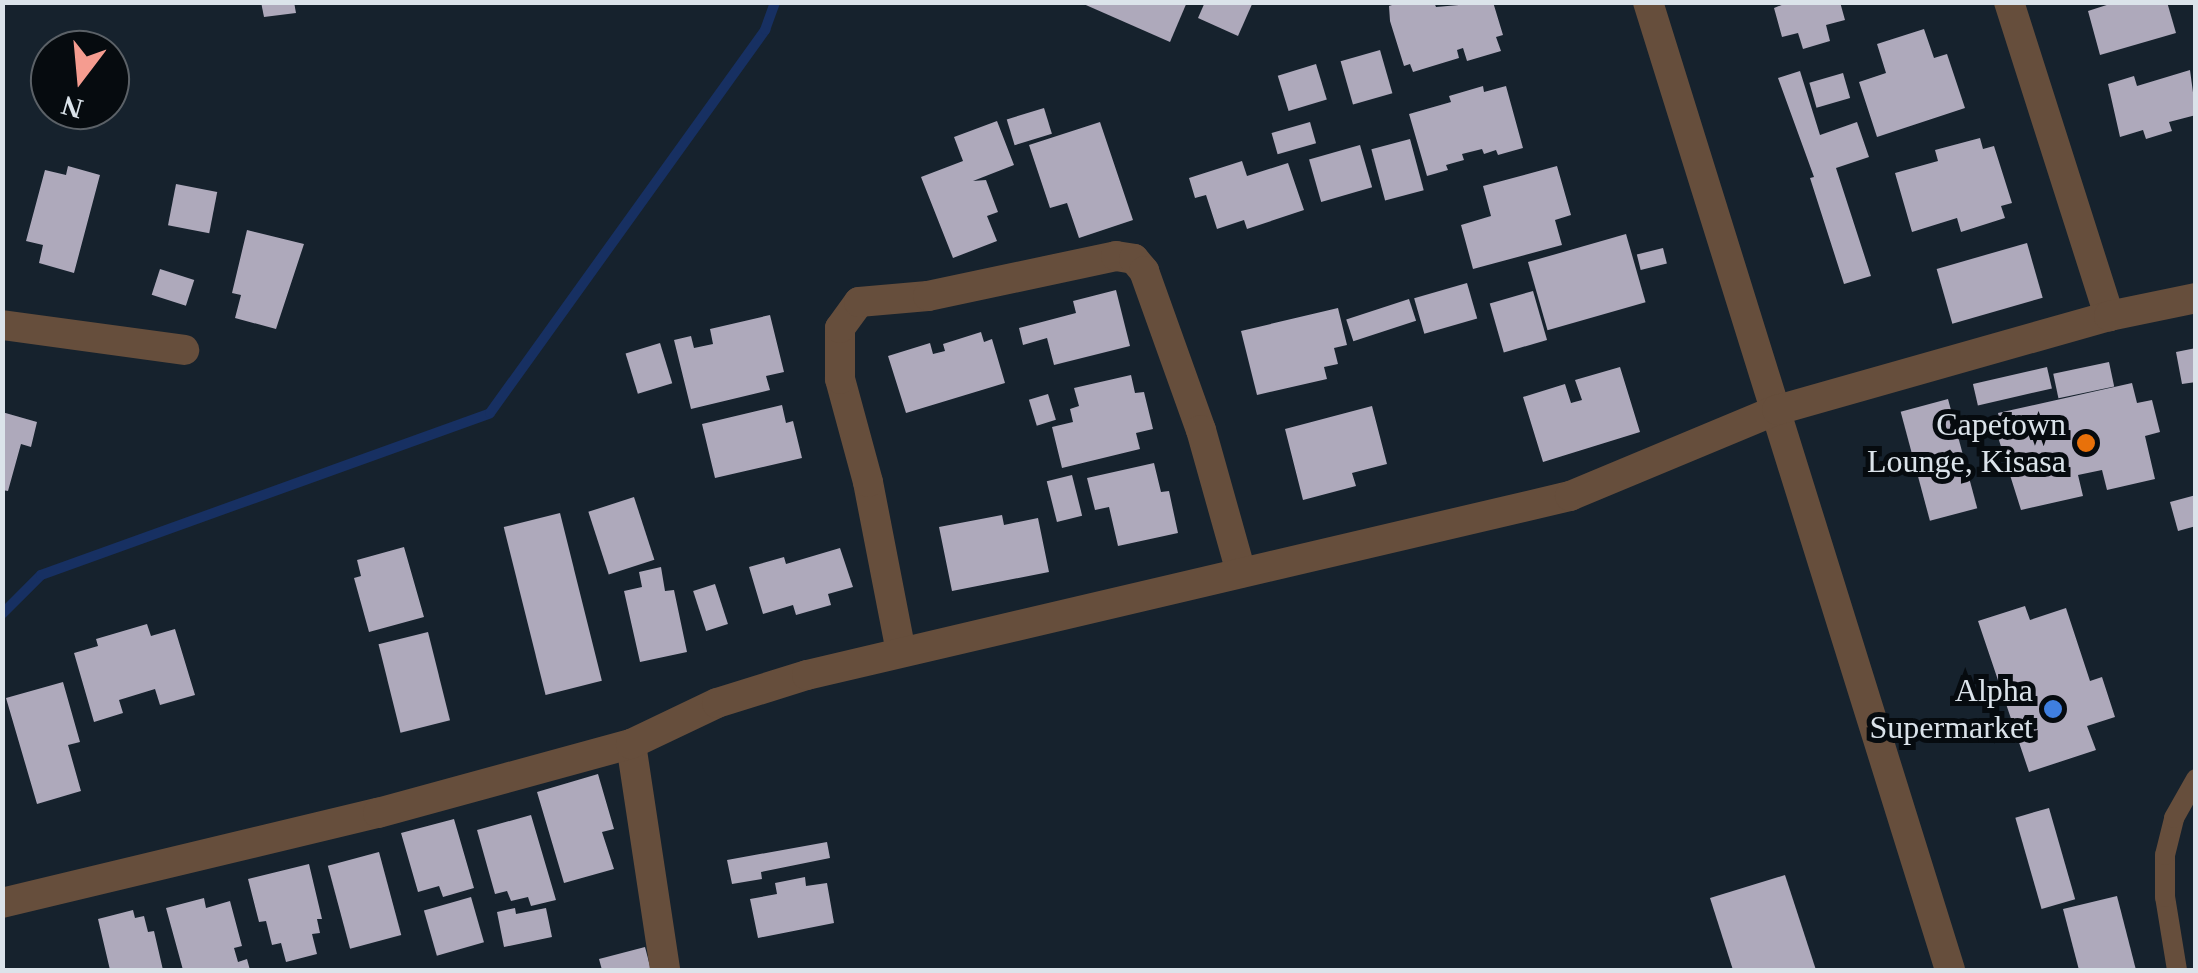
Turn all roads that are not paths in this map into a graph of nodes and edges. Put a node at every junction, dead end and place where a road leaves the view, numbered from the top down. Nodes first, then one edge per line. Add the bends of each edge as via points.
1 (1648, 2) edge
2 (2010, 2) edge
3 (2196, 298) edge
4 (2109, 316) junction
5 (2, 325) edge
6 (184, 350) dead end
7 (1777, 410) junction
8 (1241, 572) junction
9 (901, 652) junction
10 (631, 744) junction
11 (2196, 779) edge
12 (2, 904) edge
13 (665, 970) edge
14 (1950, 970) edge
15 (2177, 970) edge

1 - 7 street
2 - 4 street
3 - 4 street
4 - 7 street
5 - 6 street
7 - 8 street via 1570,496
7 - 14 street
8 - 9 street
8 - 9 street via 1195,414 1134,259 1116,256 928,296 859,302 840,328 840,379
9 - 10 street via 717,703
10 - 12 street
10 - 13 street
11 - 15 lane via 2174,818 2164,856

